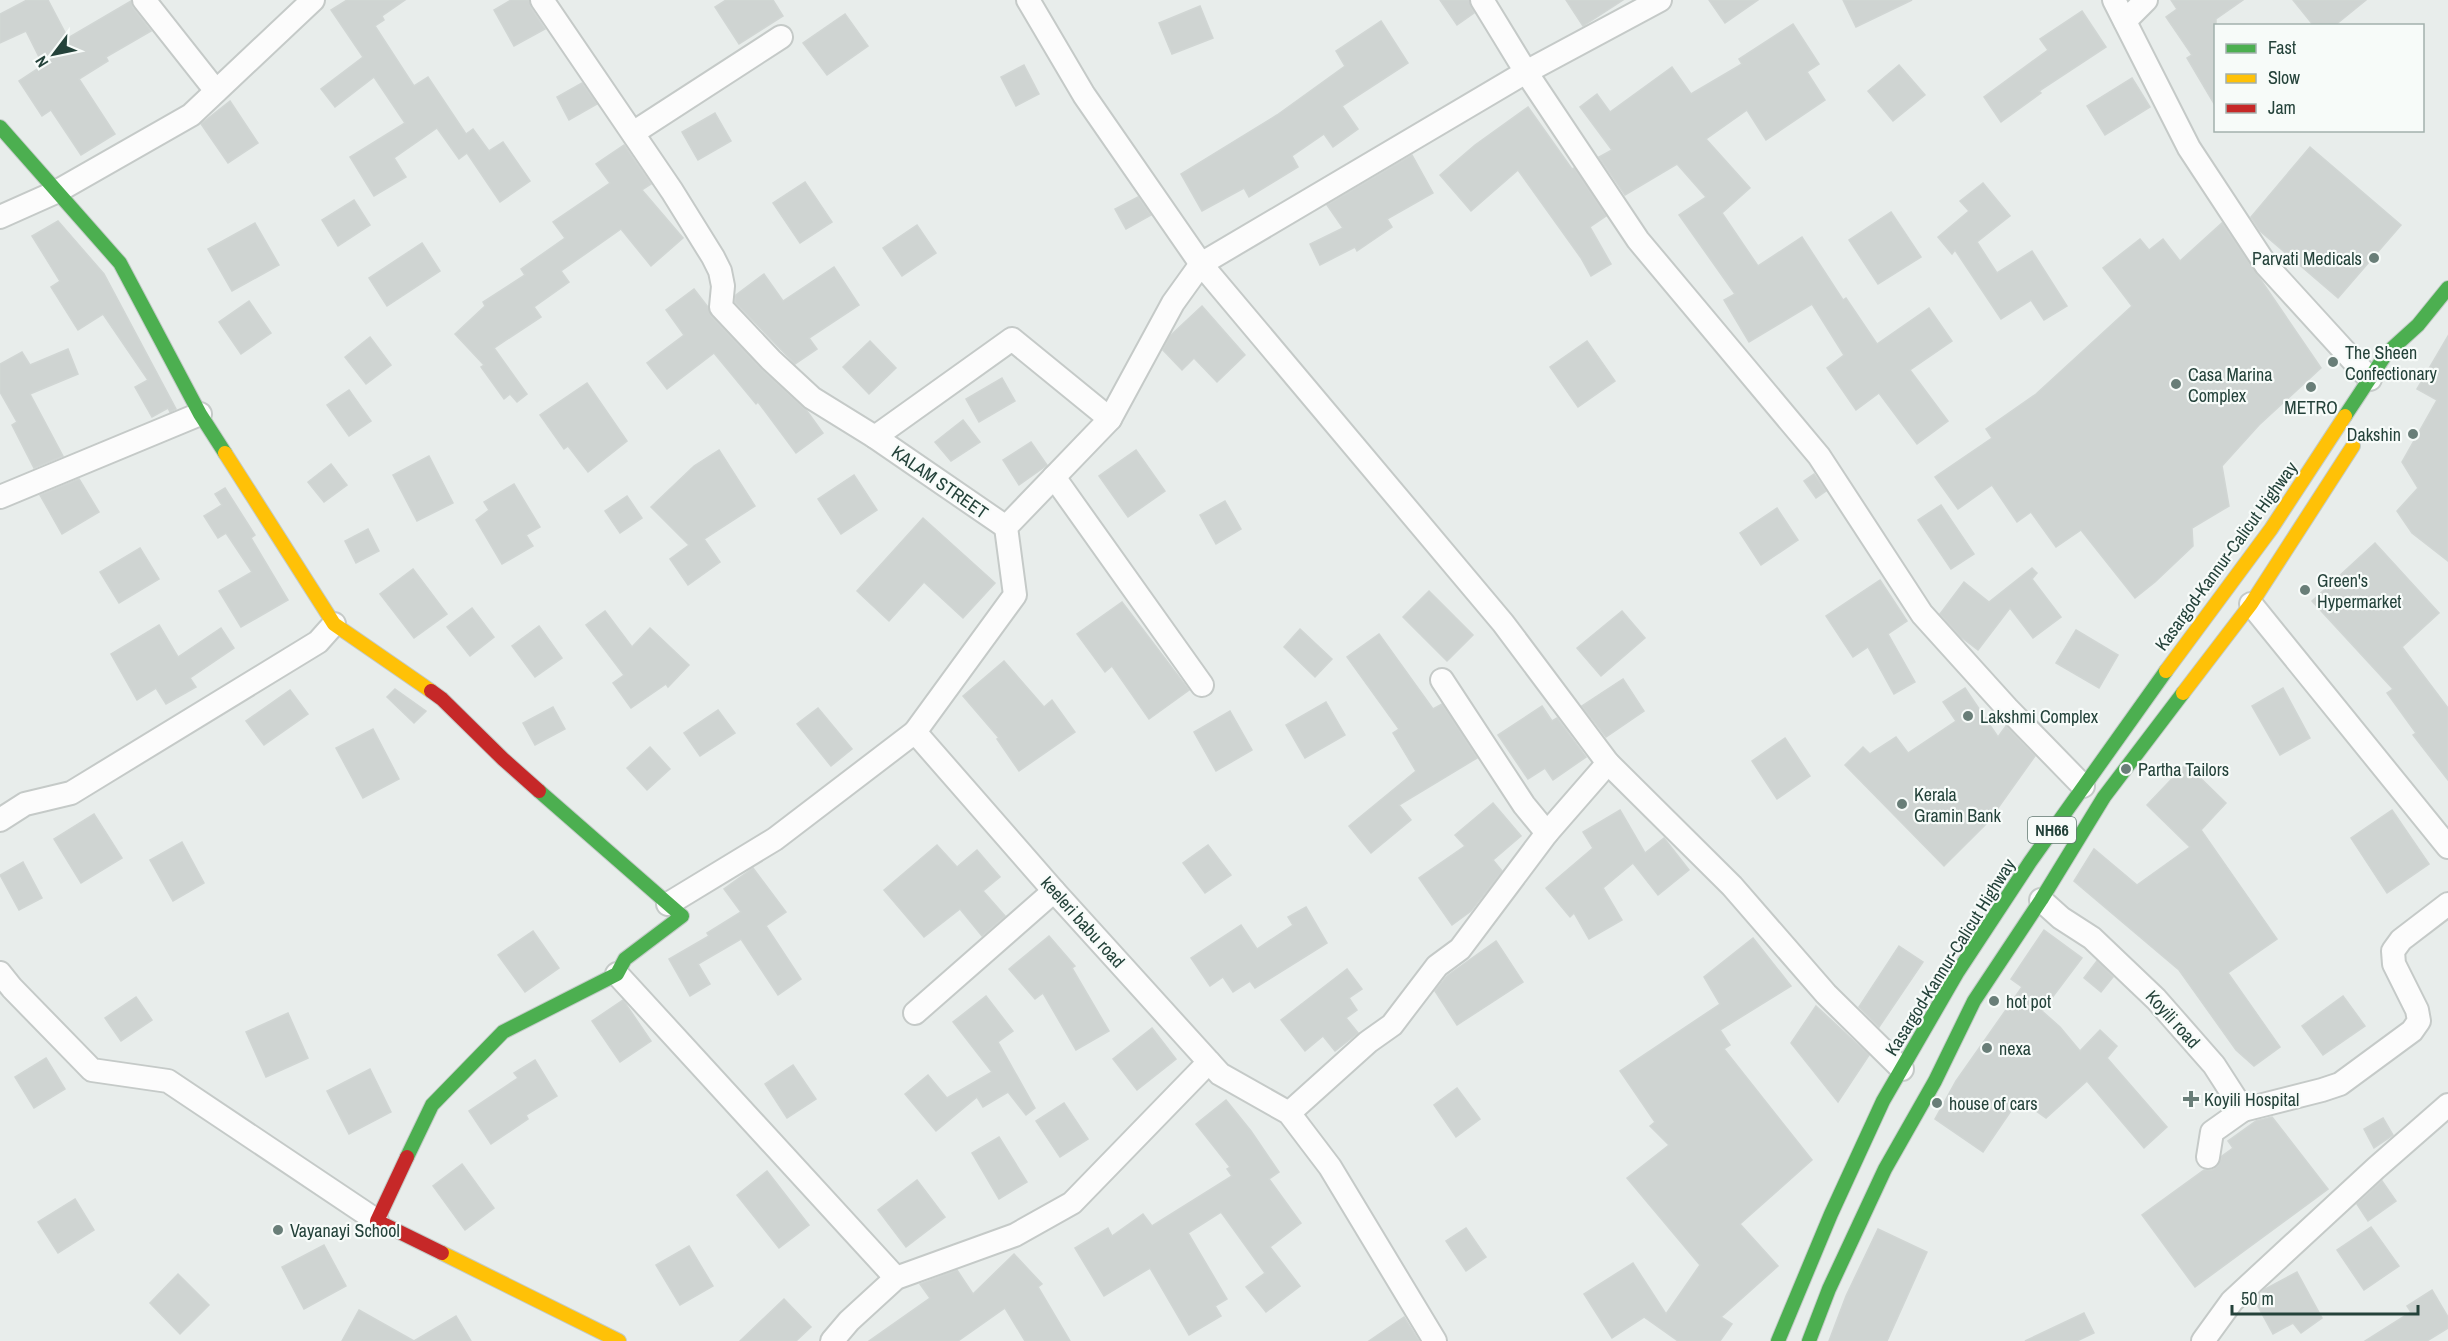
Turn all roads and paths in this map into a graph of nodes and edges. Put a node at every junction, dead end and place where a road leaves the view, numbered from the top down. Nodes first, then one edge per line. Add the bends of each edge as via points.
1 (144, 0) edge
2 (313, 0) edge
3 (542, 0) edge
4 (1028, 0) edge
5 (1482, 0) edge
6 (1660, 0) edge
7 (2114, 0) edge
8 (2146, 0) edge
9 (2125, 21) junction
10 (781, 37) dead end
11 (1526, 72) junction
12 (216, 91) junction
13 (0, 128) edge
14 (633, 133) junction
15 (56, 192) junction
16 (0, 217) edge
17 (1201, 264) junction
18 (2448, 288) edge
19 (2432, 317) edge
20 (2409, 352) dead end
21 (2370, 379) junction
22 (200, 414) junction
23 (1110, 419) junction
24 (875, 437) junction
25 (2358, 439) dead end
26 (1054, 477) junction
27 (0, 497) edge
28 (1006, 527) junction
29 (2251, 604) junction
30 (334, 624) junction
31 (1442, 681) dead end
32 (1202, 685) dead end
33 (915, 732) junction
34 (1608, 762) junction
35 (2083, 786) junction
36 (0, 820) edge
37 (1547, 834) junction
38 (2448, 847) edge
39 (1054, 891) junction
40 (2041, 900) junction
41 (668, 904) junction
42 (2448, 904) edge
43 (0, 973) edge
44 (617, 974) junction
45 (915, 1013) dead end
46 (1209, 1062) junction
47 (1902, 1069) junction
48 (2448, 1106) edge
49 (2243, 1110) junction
50 (1289, 1113) junction
51 (2208, 1157) dead end
52 (377, 1221) junction
53 (896, 1278) junction
54 (619, 1341) edge
55 (832, 1341) edge
56 (1435, 1341) edge
57 (1778, 1341) edge
58 (1809, 1341) edge
59 (2203, 1341) edge

1 - 12 street
2 - 12 street
3 - 14 street
4 - 17 street via 1084,95
5 - 11 street
6 - 11 street
7 - 9 street
8 - 9 street
9 - 21 street via 2189,148 2266,265
10 - 14 street
11 - 17 street
11 - 35 street via 1638,240 1819,456 1922,614
12 - 15 street via 191,115
13 - 15 main road
14 - 24 street, KALAM STREET via 713,257 723,286 721,307 812,398
15 - 16 street
15 - 22 main road via 120,263
17 - 23 street via 1173,303
17 - 34 street via 1503,623
18 - 19 main road
19 - 20 main road
19 - 21 main road, Kasargod-Kannur-Calicut Highway / NH66 via 2386,354
21 - 35 main road, Kasargod-Kannur-Calicut Highway / NH66 via 2271,529
22 - 27 street
22 - 30 main road
23 - 24 street via 1012,339
23 - 26 street
24 - 28 street, KALAM STREET
25 - 29 main road, NH66
26 - 28 street
26 - 32 street
28 - 33 street via 1015,595
29 - 38 street
29 - 40 main road, NH66 via 2104,797
30 - 36 street via 318,642 71,793 25,804
30 - 41 main road via 442,699 502,759
31 - 37 street
33 - 39 street, keeleri babu road
33 - 41 street via 775,839
34 - 37 street
34 - 47 street via 1732,886 1826,994
35 - 47 main road, Kasargod-Kannur-Calicut Highway / NH66 via 1957,973
37 - 50 street via 1460,949 1437,966 1392,1025
39 - 45 street
39 - 46 street, keeleri babu road
40 - 49 street, Koyili road via 2092,938 2156,999 2214,1065
40 - 58 main road, NH66 via 1974,1001 1935,1082 1885,1169
41 - 44 main road via 682,915 625,959
42 - 49 street via 2401,940 2393,951 2394,964 2417,1010 2419,1021 2412,1030 2340,1084
43 - 52 street via 92,1070 168,1081
44 - 52 main road via 503,1032 432,1105
44 - 53 street
46 - 50 street, keeleri babu road via 1220,1074
46 - 53 street via 1072,1203 1015,1235
47 - 57 main road, Kasargod-Kannur-Calicut Highway / NH66 via 1831,1214
48 - 59 street via 2232,1301
49 - 51 street via 2212,1132
50 - 56 street, keeleri babu road via 1330,1167
52 - 54 main road
53 - 55 street

